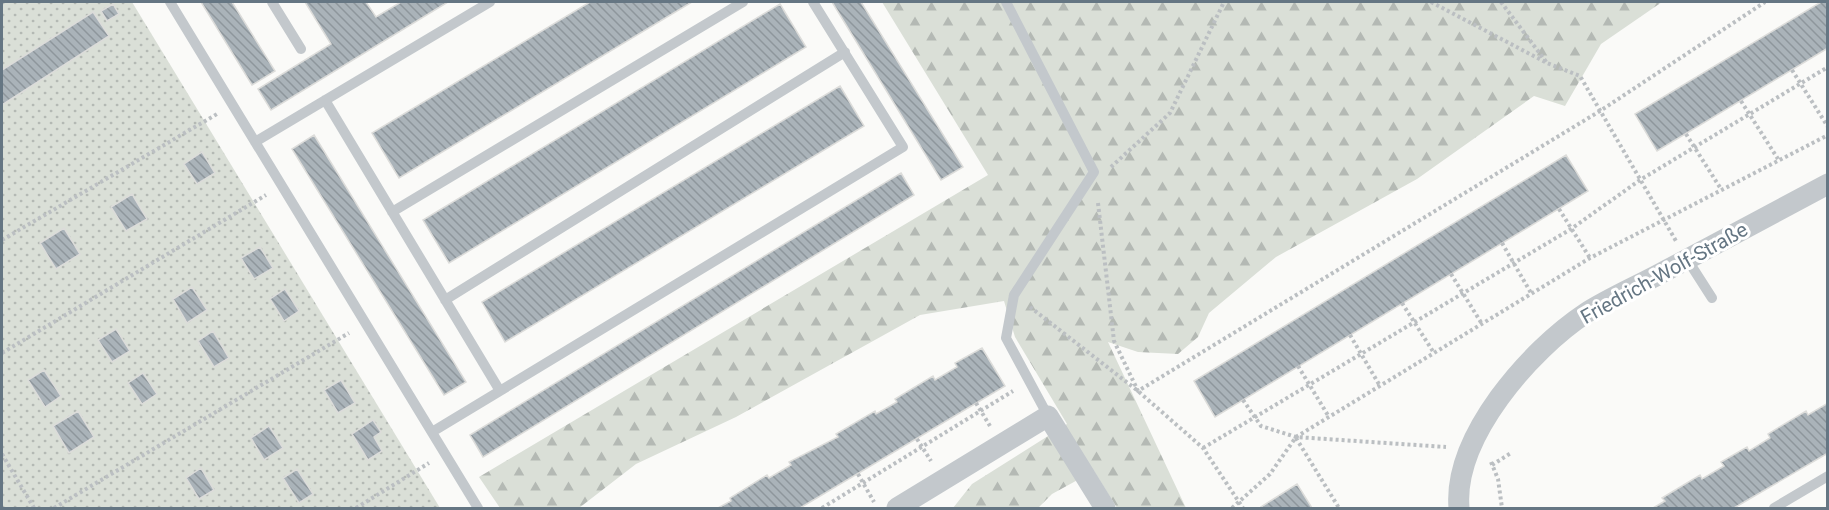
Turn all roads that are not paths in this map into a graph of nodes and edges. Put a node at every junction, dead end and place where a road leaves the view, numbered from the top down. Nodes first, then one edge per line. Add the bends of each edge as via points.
1 (170, 2) edge
2 (272, 2) edge
3 (490, 2) edge
4 (743, 2) edge
5 (813, 2) edge
6 (1006, 2) edge
7 (301, 49) dead end
8 (845, 52) junction
9 (325, 100) junction
10 (255, 142) junction
11 (1827, 184) edge
12 (392, 212) junction
13 (1687, 259) junction
14 (1712, 298) dead end
15 (445, 300) junction
16 (500, 391) junction
17 (1048, 416) junction
18 (432, 432) junction
19 (1827, 476) edge
20 (478, 508) edge
21 (897, 508) edge
22 (1105, 508) edge
23 (1459, 508) edge
24 (1774, 508) edge

1 - 10 lane
2 - 7 lane
3 - 9 lane
4 - 12 lane
5 - 8 lane
6 - 17 lane via 1094,172 1014,295 1006,338
8 - 15 lane
8 - 16 lane via 903,147
9 - 10 lane
9 - 12 lane
10 - 18 lane
11 - 13 street, Friedrich-Wolf-Straße
12 - 15 lane
13 - 14 lane
13 - 23 street, Friedrich-Wolf-Straße via 1586,313 1548,343 1514,380 1470,449
15 - 16 lane
16 - 18 lane
17 - 21 street
17 - 22 street
18 - 20 lane
19 - 24 lane

